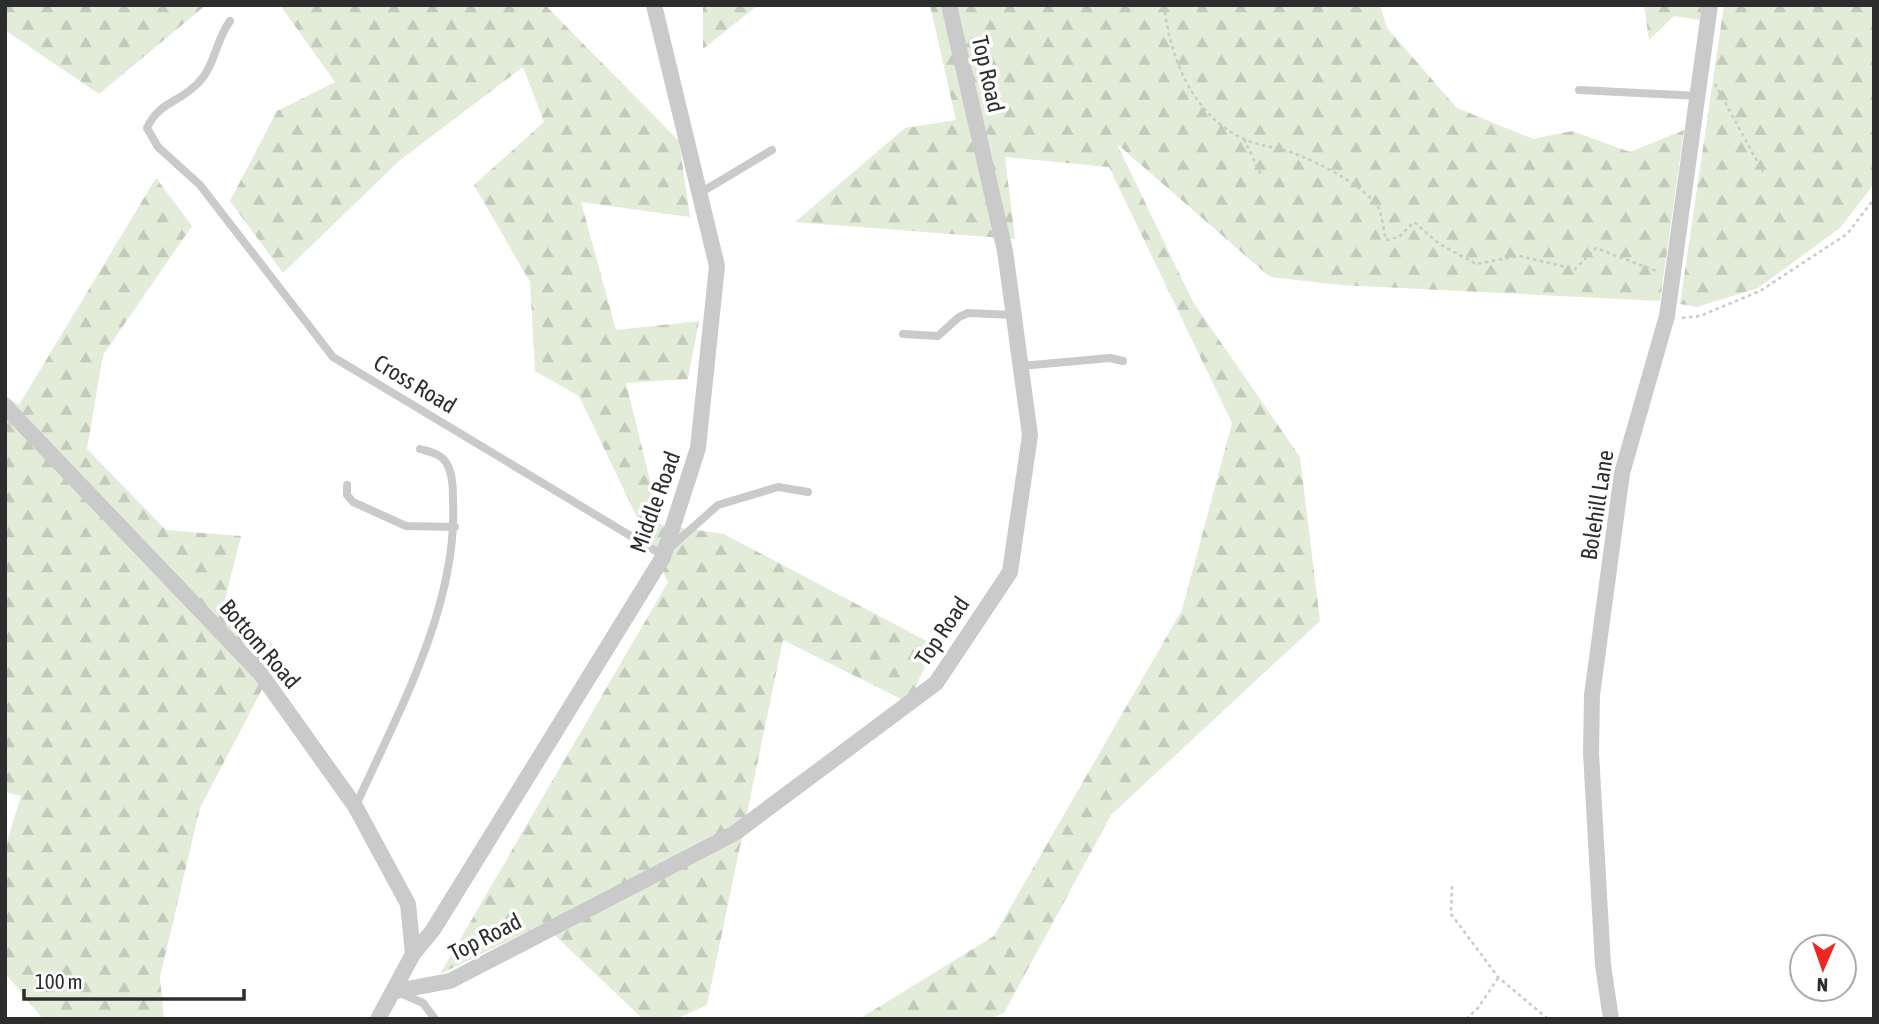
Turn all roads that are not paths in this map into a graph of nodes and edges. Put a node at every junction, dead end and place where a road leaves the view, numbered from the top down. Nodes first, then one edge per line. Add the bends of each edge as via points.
1 (654, 5) edge
2 (949, 5) edge
3 (1710, 5) edge
4 (230, 21) dead end
5 (1579, 90) dead end
6 (1699, 96) junction
7 (772, 150) dead end
8 (700, 193) junction
9 (1014, 315) junction
10 (903, 334) dead end
11 (1123, 361) dead end
12 (1021, 366) junction
13 (5, 406) edge
14 (420, 449) dead end
15 (347, 485) dead end
16 (808, 492) dead end
17 (455, 527) junction
18 (663, 557) junction
19 (355, 806) junction
20 (413, 954) junction
21 (396, 991) junction
22 (379, 1019) edge
23 (435, 1019) edge
24 (1611, 1019) edge

1 - 8 street, Middle Road
2 - 9 street, Top Road via 1005,251
3 - 6 street, Bolehill Lane
4 - 18 lane, Cross Road via 220,34 209,70 195,86 154,113 147,128 158,148 200,185 333,357
5 - 6 lane
6 - 24 street, Bolehill Lane via 1667,316 1622,473 1592,695 1603,965
7 - 8 lane
8 - 18 street, Middle Road via 718,266 698,448
9 - 10 lane via 976,311 958,317 938,336
9 - 12 street, Top Road
11 - 12 lane via 1110,358
12 - 21 street, Top Road via 1030,435 1010,572 936,683 736,833 450,981
13 - 19 street, Bottom Road via 260,673
14 - 17 lane via 447,462
15 - 17 lane via 353,502 405,526
16 - 18 lane via 778,488 718,505 678,538
17 - 19 lane via 435,618 399,712
18 - 20 street, Middle Road via 433,930
19 - 20 street, Bottom Road via 408,904
20 - 21 street, Middle Road
21 - 22 street
21 - 23 lane via 423,1003

